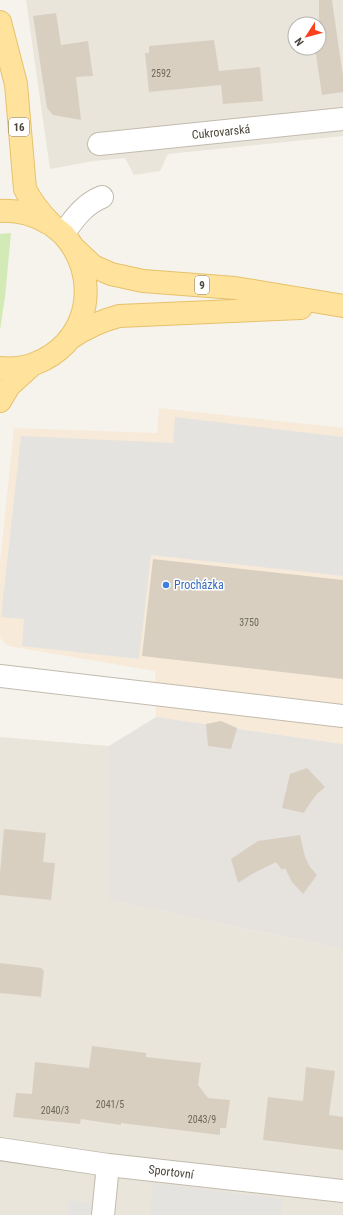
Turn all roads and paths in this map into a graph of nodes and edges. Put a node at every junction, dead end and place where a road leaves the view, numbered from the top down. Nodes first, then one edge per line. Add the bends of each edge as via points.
1 (0, 22) edge
2 (343, 120) edge
3 (99, 144) dead end
4 (102, 197) dead end
5 (0, 211) edge
6 (63, 235) junction
7 (341, 306) edge
8 (69, 339) junction
9 (33, 364) junction
10 (0, 368) edge
11 (0, 401) edge
12 (0, 676) edge
13 (343, 716) edge
14 (0, 1149) edge
15 (108, 1164) junction
16 (343, 1191) edge
17 (102, 1215) edge

1 - 6 main road, 16 via 16,84 25,189 31,201
2 - 3 street, Cukrovarská
4 - 6 street via 86,205
5 - 6 main road, 9 via 25,213 39,218
6 - 7 main road, 9 via 93,266 111,274 143,281 235,288
6 - 8 main road, 9 via 83,267 86,288 83,310
7 - 8 main road, 9 via 119,316 103,320
8 - 9 main road, 9 via 53,354
9 - 10 main road, 9 via 20,368
9 - 11 main road, 9 via 9,386
12 - 13 street
14 - 15 street, Sportovní
15 - 16 street, Sportovní
15 - 17 street

